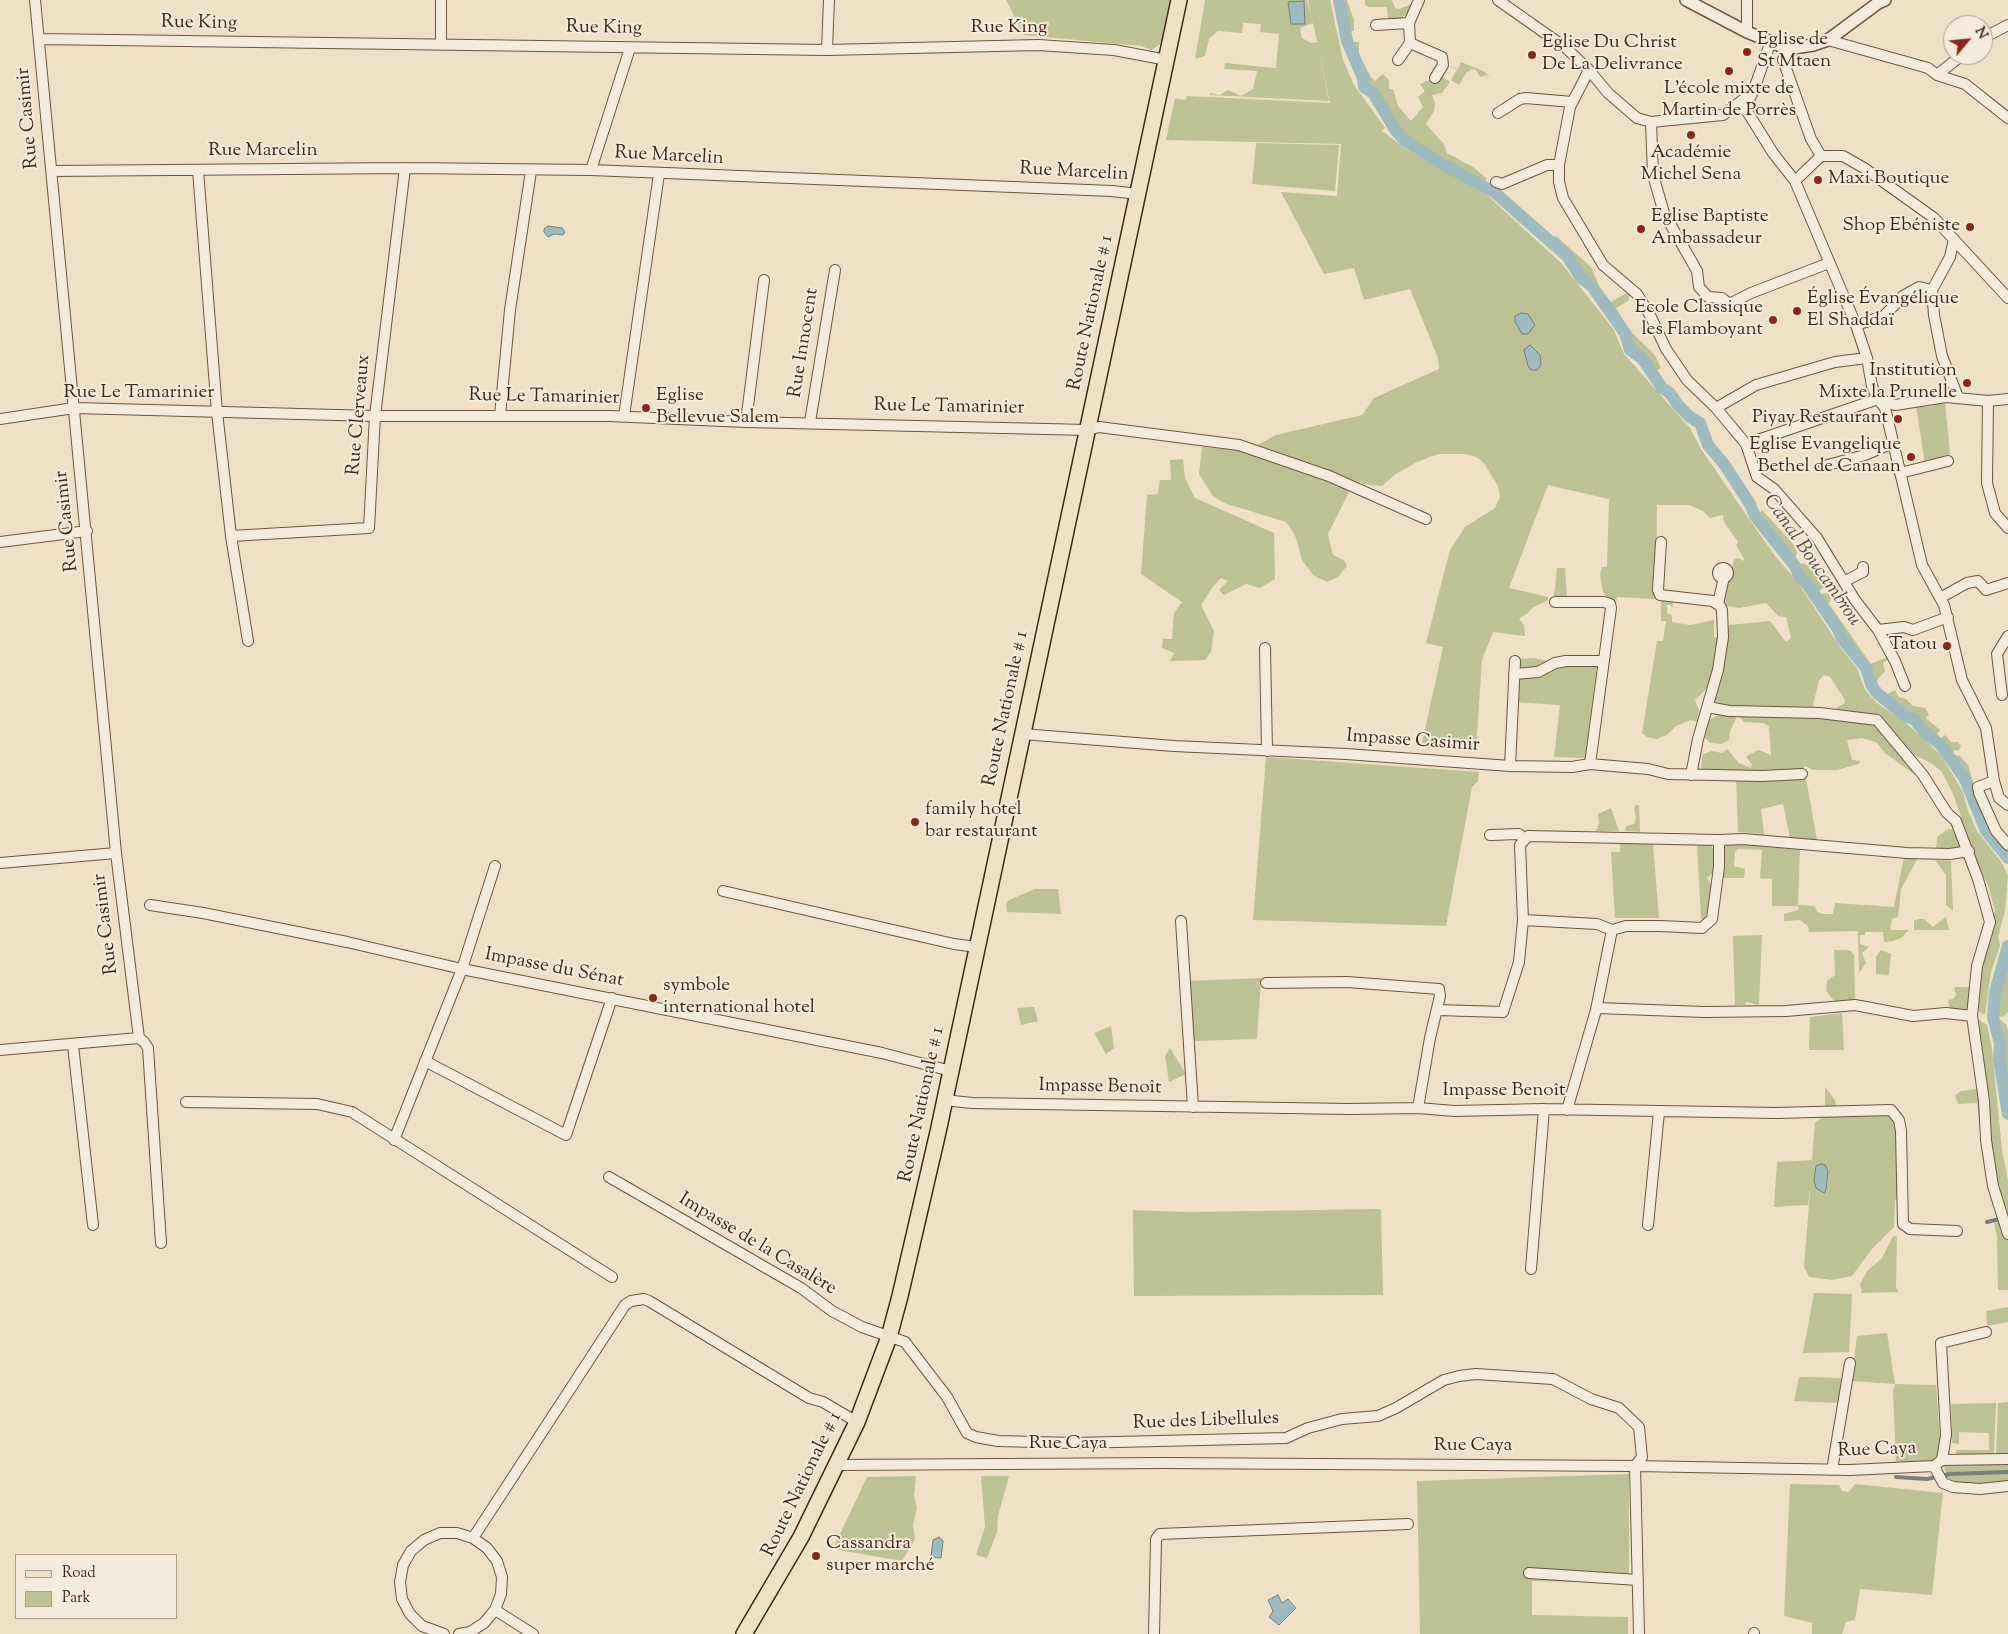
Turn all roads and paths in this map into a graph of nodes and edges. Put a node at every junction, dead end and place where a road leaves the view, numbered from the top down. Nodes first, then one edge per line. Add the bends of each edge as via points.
1 (35, 0) edge
2 (441, 0) edge
3 (829, 0) edge
4 (1179, 0) edge
5 (1419, 0) edge
6 (1498, 0) edge
7 (1687, 0) edge
8 (1747, 0) edge
9 (1885, 0) edge
10 (1409, 23) junction
11 (2008, 25) edge
12 (1376, 26) dead end
13 (1747, 32) junction
14 (1993, 33) edge
15 (40, 39) junction
16 (1828, 40) junction
17 (1771, 41) junction
18 (441, 43) junction
19 (1410, 43) junction
20 (630, 48) junction
21 (1788, 48) junction
22 (827, 50) junction
23 (1167, 60) junction
24 (1398, 60) dead end
25 (1950, 65) edge
26 (1589, 70) junction
27 (1937, 75) junction
28 (1435, 78) dead end
29 (1753, 92) junction
30 (1572, 102) junction
31 (1498, 113) dead end
32 (2008, 118) edge
33 (1651, 122) junction
34 (1821, 156) junction
35 (1558, 165) junction
36 (405, 168) junction
37 (198, 170) junction
38 (591, 170) junction
39 (52, 171) junction
40 (531, 171) junction
41 (659, 174) junction
42 (1795, 180) junction
43 (1496, 182) dead end
44 (1138, 194) junction
45 (1954, 239) junction
46 (1829, 263) junction
47 (835, 270) dead end
48 (764, 280) dead end
49 (1932, 290) junction
50 (2008, 298) edge
51 (1856, 325) junction
52 (1867, 358) junction
53 (1958, 397) junction
54 (1878, 399) junction
55 (2008, 399) edge
56 (1988, 401) junction
57 (74, 408) junction
58 (1716, 408) junction
59 (217, 412) junction
60 (500, 415) junction
61 (375, 416) junction
62 (624, 416) junction
63 (0, 419) edge
64 (746, 422) junction
65 (810, 422) junction
66 (1088, 430) junction
67 (1893, 443) junction
68 (1746, 444) junction
69 (1948, 462) dead end
70 (1824, 466) dead end
71 (1900, 473) junction
72 (1426, 519) dead end
73 (2008, 528) edge
74 (87, 531) junction
75 (231, 536) junction
76 (0, 542) edge
77 (1660, 542) dead end
78 (1863, 567) dead end
79 (1724, 577) dead end
80 (1845, 581) junction
81 (2008, 583) edge
82 (1940, 598) junction
83 (1555, 602) dead end
84 (1718, 604) junction
85 (1948, 617) junction
86 (1878, 630) junction
87 (2008, 636) edge
88 (248, 641) dead end
89 (1266, 648) dead end
90 (1514, 661) dead end
91 (1604, 661) junction
92 (1514, 674) junction
93 (1905, 686) dead end
94 (2002, 695) dead end
95 (1708, 707) junction
96 (1022, 734) junction
97 (1267, 751) junction
98 (1590, 764) junction
99 (1510, 766) junction
100 (1802, 774) dead end
101 (1691, 775) junction
102 (1994, 781) junction
103 (2008, 805) edge
104 (1490, 835) dead end
105 (1524, 839) junction
106 (1719, 840) junction
107 (2008, 845) edge
108 (1969, 851) junction
109 (116, 853) junction
110 (0, 863) edge
111 (495, 866) dead end
112 (723, 891) dead end
113 (150, 905) dead end
114 (1523, 920) junction
115 (1181, 921) dead end
116 (1612, 930) junction
117 (977, 947) junction
118 (462, 969) junction
119 (1266, 983) dead end
120 (612, 998) junction
121 (1597, 1008) junction
122 (1437, 1010) junction
123 (1972, 1016) junction
124 (138, 1038) junction
125 (73, 1045) junction
126 (0, 1050) edge
127 (425, 1062) junction
128 (951, 1072) junction
129 (944, 1100) junction
130 (186, 1102) dead end
131 (1193, 1107) junction
132 (1418, 1108) junction
133 (1544, 1109) junction
134 (1567, 1110) junction
135 (1660, 1112) junction
136 (394, 1140) junction
137 (609, 1177) dead end
138 (93, 1225) dead end
139 (1648, 1225) dead end
140 (1957, 1231) dead end
141 (2008, 1234) edge
142 (161, 1243) dead end
143 (1531, 1269) dead end
144 (612, 1277) dead end
145 (1986, 1332) dead end
146 (889, 1337) junction
147 (1850, 1363) dead end
148 (857, 1422) junction
149 (2008, 1459) edge
150 (1938, 1463) junction
151 (837, 1465) junction
152 (1635, 1466) junction
153 (1832, 1470) junction
154 (2008, 1486) edge
155 (1408, 1524) dead end
156 (473, 1538) junction
157 (1528, 1573) dead end
158 (1638, 1580) junction
159 (495, 1610) junction
160 (444, 1634) edge
161 (459, 1634) edge
162 (533, 1634) edge
163 (744, 1634) edge
164 (1154, 1634) edge
165 (1638, 1634) edge

1 - 15 street, Rue Casimir
2 - 18 street
3 - 22 street
4 - 23 main road, Route Nationale # 1
5 - 10 street
6 - 26 street via 1566,48
7 - 13 street
8 - 13 street
9 - 16 street
10 - 12 street
10 - 19 street
11 - 14 street
13 - 17 street
15 - 18 street, Rue King
15 - 39 street, Rue Casimir
16 - 21 street
16 - 27 street via 1928,68
17 - 21 street
17 - 29 street
18 - 20 street, Rue King
19 - 24 street
19 - 28 street via 1442,57 1443,65
20 - 22 street, Rue King
20 - 38 street
21 - 34 street via 1782,60 1811,139
22 - 23 street, Rue King via 1038,45 1114,50
23 - 44 main road, Route Nationale # 1
25 - 27 street
26 - 30 street
26 - 33 street via 1608,93 1637,118
27 - 32 street via 1964,84
29 - 33 street via 1723,115
29 - 42 street via 1745,108 1773,153
30 - 31 street via 1520,99
30 - 35 street
33 - 46 street via 1653,175 1664,213 1696,271 1699,287 1708,297 1722,298 1729,304
34 - 42 street
34 - 45 street via 1843,156 1864,168 1934,218
35 - 43 street via 1547,165 1502,184
35 - 58 street via 1560,190 1581,232 1603,265 1636,294 1666,349 1688,380
36 - 37 street, Rue Marcelin
36 - 40 street, Rue Marcelin
36 - 61 street, Rue Clerveaux
37 - 39 street, Rue Marcelin
37 - 59 street
38 - 40 street, Rue Marcelin
38 - 41 street, Rue Marcelin
39 - 57 street, Rue Casimir
40 - 60 street via 510,310
41 - 44 street, Rue Marcelin
41 - 62 street
42 - 46 street
44 - 66 main road, Route Nationale # 1
45 - 49 street via 1950,256
45 - 50 street
46 - 51 street
47 - 65 street, Rue Innocent
48 - 64 street
49 - 51 street via 1919,287 1903,296 1884,316
49 - 53 street via 1942,356
51 - 52 street
52 - 54 street
52 - 58 street via 1835,362 1756,386
53 - 54 street via 1895,405
53 - 56 street
54 - 67 street via 1885,408
54 - 68 street
55 - 56 street
56 - 73 street via 1987,483 1995,513
57 - 59 street, Rue Le Tamarinier
57 - 63 street, Rue Le Tamarinier
57 - 74 street, Rue Casimir
58 - 68 street
59 - 61 street, Rue Le Tamarinier
59 - 75 street
60 - 61 street, Rue Le Tamarinier
60 - 62 street, Rue Le Tamarinier
61 - 75 street, Rue Clerveaux via 369,528
62 - 64 street, Rue Le Tamarinier
64 - 65 street, Rue Le Tamarinier
65 - 66 street, Rue Le Tamarinier
66 - 72 street, Rue Le Tamarinier via 1099,426 1239,445 1329,476
66 - 96 main road, Route Nationale # 1
67 - 70 street via 1865,455
67 - 71 street
68 - 80 street via 1758,477 1774,489 1817,538
69 - 71 street
71 - 82 street via 1922,565
74 - 76 street
74 - 109 street, Rue Casimir
75 - 88 street
77 - 84 street via 1660,595 1713,600
78 - 80 street via 1863,572
79 - 84 street
80 - 86 street
81 - 82 street via 1986,590 1978,582 1967,583
82 - 85 street
83 - 91 street via 1610,604
84 - 95 street via 1722,610 1723,637
85 - 86 street via 1914,630 1904,627
85 - 102 street via 1962,680 1986,728
86 - 93 street
87 - 94 street via 1997,654
89 - 97 street
90 - 92 street
91 - 92 street via 1566,661 1538,672
91 - 98 street
92 - 99 street
95 - 101 street
95 - 108 street via 1729,711 1820,713 1877,720 1956,821
96 - 97 street, Impasse Casimir
96 - 117 main road, Route Nationale # 1
97 - 99 street, Impasse Casimir
98 - 99 street, Impasse Casimir via 1572,767
98 - 101 street, Impasse Casimir
100 - 101 street, Impasse Casimir
102 - 103 street via 1999,798
102 - 107 street via 1978,787 1979,793 1996,831
104 - 105 street via 1519,834
105 - 106 street via 1528,836
105 - 114 street via 1520,845
106 - 108 street via 1743,839 1907,853
106 - 116 street via 1712,919 1706,926 1698,929 1626,926
108 - 123 street via 1990,922 1977,966
109 - 110 street
109 - 124 street, Rue Casimir
111 - 118 street
112 - 117 street
113 - 118 street, Impasse du Sénat via 317,936
114 - 116 street via 1597,924
114 - 122 street via 1519,962 1503,1012
115 - 131 street
116 - 121 street
117 - 128 main road, Route Nationale # 1
118 - 120 street, Impasse du Sénat
118 - 127 street
119 - 122 street via 1347,982 1435,988 1440,992
120 - 127 street via 566,1135
120 - 128 street, Impasse du Sénat via 882,1053
121 - 123 street via 1704,1012 1786,1011 1855,1005 1913,1016 1946,1013
121 - 134 street
122 - 132 street
123 - 141 street via 1993,1186
124 - 125 street
124 - 142 street via 148,1048
125 - 126 street
125 - 138 street
127 - 136 street
128 - 129 main road, Route Nationale # 1
129 - 131 street, Impasse Benoît
129 - 146 main road, Route Nationale # 1
130 - 136 street via 324,1105 352,1112
131 - 132 street, Impasse Benoît
132 - 133 street, Impasse Benoît
133 - 134 street, Impasse Benoît
133 - 143 street
134 - 135 street, Impasse Benoît
135 - 139 street
135 - 140 street, Impasse Benoît via 1890,1110 1899,1120 1901,1131 1902,1224 1910,1229
136 - 144 street
137 - 146 street, Impasse de la Casalère via 793,1283 832,1311
145 - 150 street, Rue Caya via 1941,1343 1946,1435
146 - 148 main road, Route Nationale # 1
146 - 152 street, Rue des Libellules via 905,1342 912,1349 947,1397 967,1433 998,1441 1286,1438 1342,1419 1378,1416 1444,1380 1476,1374 1553,1379 1591,1399 1619,1408 1639,1427 1642,1457
147 - 153 street
148 - 151 main road, Route Nationale # 1
148 - 156 street via 810,1398 650,1301 631,1301 625,1305
149 - 150 street
150 - 153 street, Rue Caya
150 - 154 street via 1943,1483 1953,1487
151 - 152 street, Rue Caya
151 - 163 main road, Route Nationale # 1 via 802,1537
152 - 153 street, Rue Caya
152 - 158 street, Rue des Libellules
155 - 164 street via 1160,1534 1156,1539
156 - 159 street via 497,1561 502,1578
156 - 160 street via 457,1533 440,1533 411,1551 403,1565 402,1599 410,1614 422,1626
157 - 158 street
158 - 165 street, Rue des Libellules
159 - 161 street via 484,1623 470,1632
159 - 162 street

